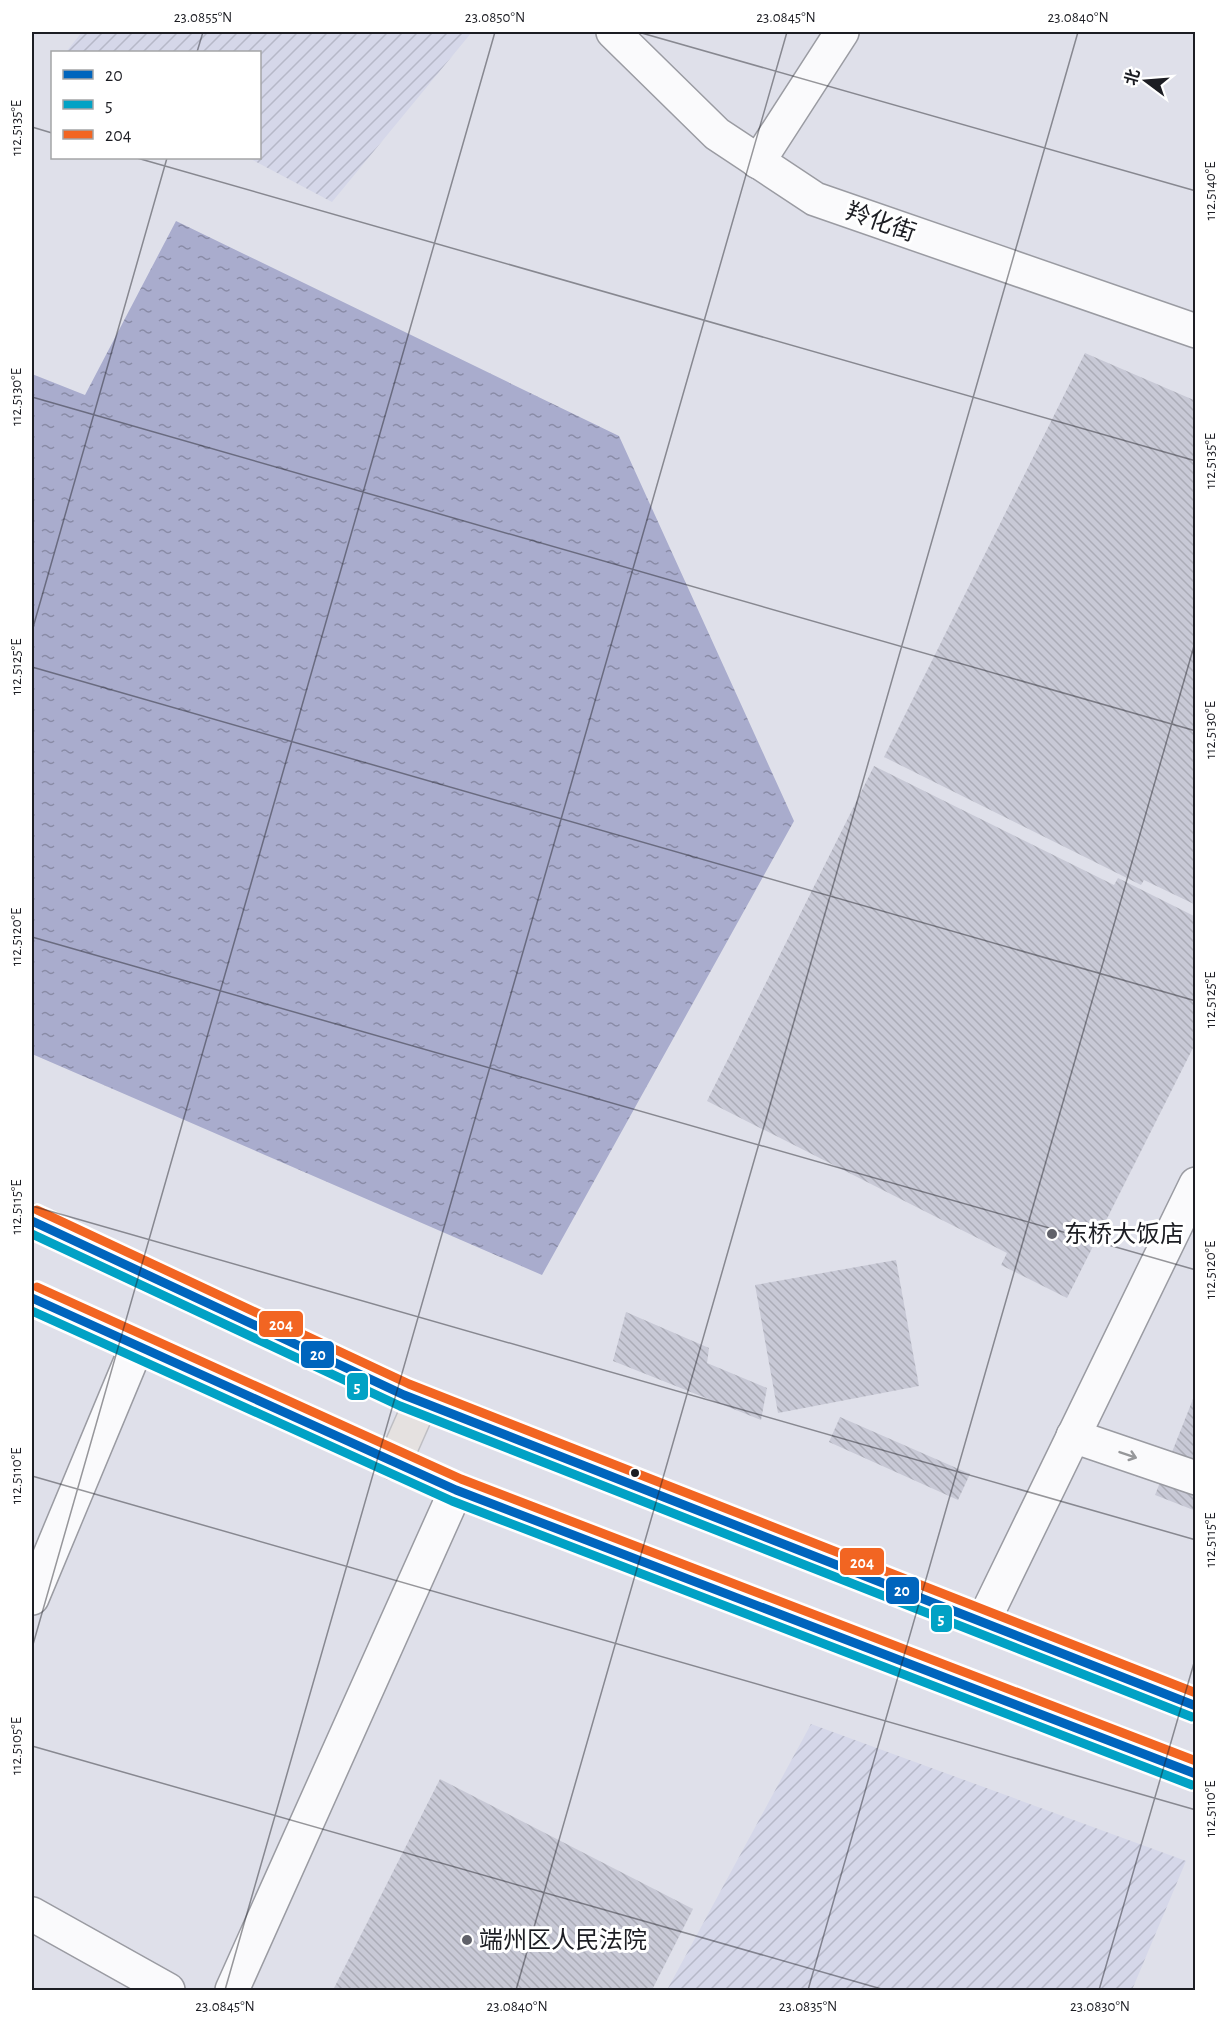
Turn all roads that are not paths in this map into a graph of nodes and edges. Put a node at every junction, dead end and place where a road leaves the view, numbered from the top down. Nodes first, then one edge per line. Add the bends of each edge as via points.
1 (613, 32) edge
2 (842, 32) edge
3 (758, 162) junction
4 (1196, 331) edge
5 (1196, 1184) edge
6 (32, 1221) edge
7 (32, 1298) edge
8 (136, 1347) junction
9 (421, 1402) junction
10 (1073, 1436) junction
11 (394, 1463) junction
12 (1196, 1478) edge
13 (456, 1491) junction
14 (32, 1598) edge
15 (983, 1622) junction
16 (1196, 1706) edge
17 (1196, 1774) edge
18 (32, 1914) edge
19 (168, 1990) edge
20 (232, 1990) edge

1 - 3 street, 羚化街 via 717,134
2 - 3 street
3 - 4 street, 羚化街 via 815,199
5 - 10 street
6 - 9 main road
7 - 8 main road
8 - 11 main road
8 - 14 street
9 - 11 main road
9 - 15 main road
10 -> 12 street
10 - 15 street
11 - 13 main road
13 - 17 main road
13 - 20 street
15 - 16 main road
18 - 19 street

